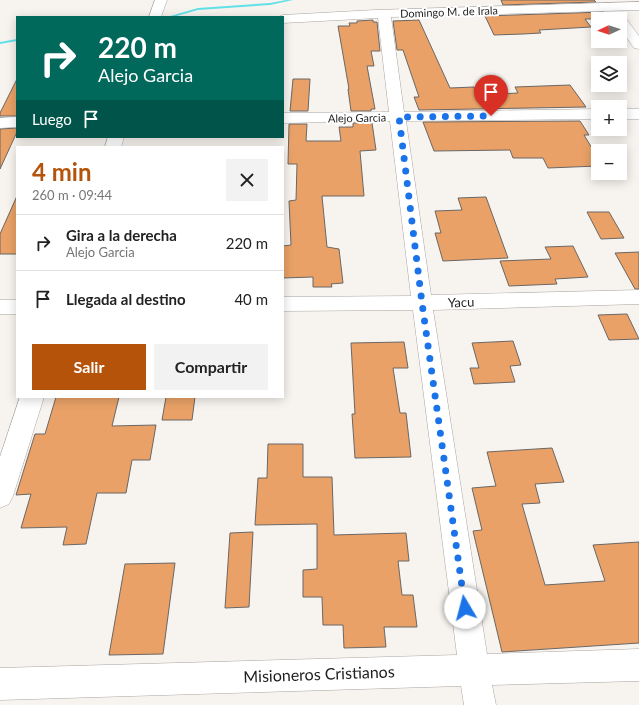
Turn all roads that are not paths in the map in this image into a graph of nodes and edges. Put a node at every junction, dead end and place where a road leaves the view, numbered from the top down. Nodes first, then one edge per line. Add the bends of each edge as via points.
1 (161, 0) edge
2 (609, 3) edge
3 (639, 6) edge
4 (615, 12) edge
5 (384, 14) junction
6 (156, 16) edge
7 (284, 19) edge
8 (627, 29) edge
9 (639, 45) edge
10 (591, 114) edge
11 (627, 114) edge
12 (639, 114) edge
13 (399, 117) junction
14 (284, 118) edge
15 (16, 122) edge
16 (0, 123) edge
17 (639, 297) edge
18 (422, 303) junction
19 (284, 304) edge
20 (0, 307) edge
21 (16, 307) edge
22 (32, 398) edge
23 (0, 496) edge
24 (639, 665) edge
25 (474, 669) junction
26 (0, 684) edge
27 (480, 705) edge

1 - 6 street
2 - 3 street, Domingo M. de Irala
2 - 4 street
2 - 5 street, Domingo M. de Irala
5 - 7 street, Domingo M. de Irala
5 - 13 street
8 - 9 street
10 - 13 street, Alejo Garcia
11 - 12 street
13 - 14 street, Alejo Garcia
13 - 18 street
15 - 16 street
17 - 18 street, Yacu
18 - 19 street, Yacu
18 - 25 street
20 - 21 street
22 - 23 street
24 - 25 street, Misioneros Cristianos
25 - 26 street, Misioneros Cristianos
25 - 27 street

